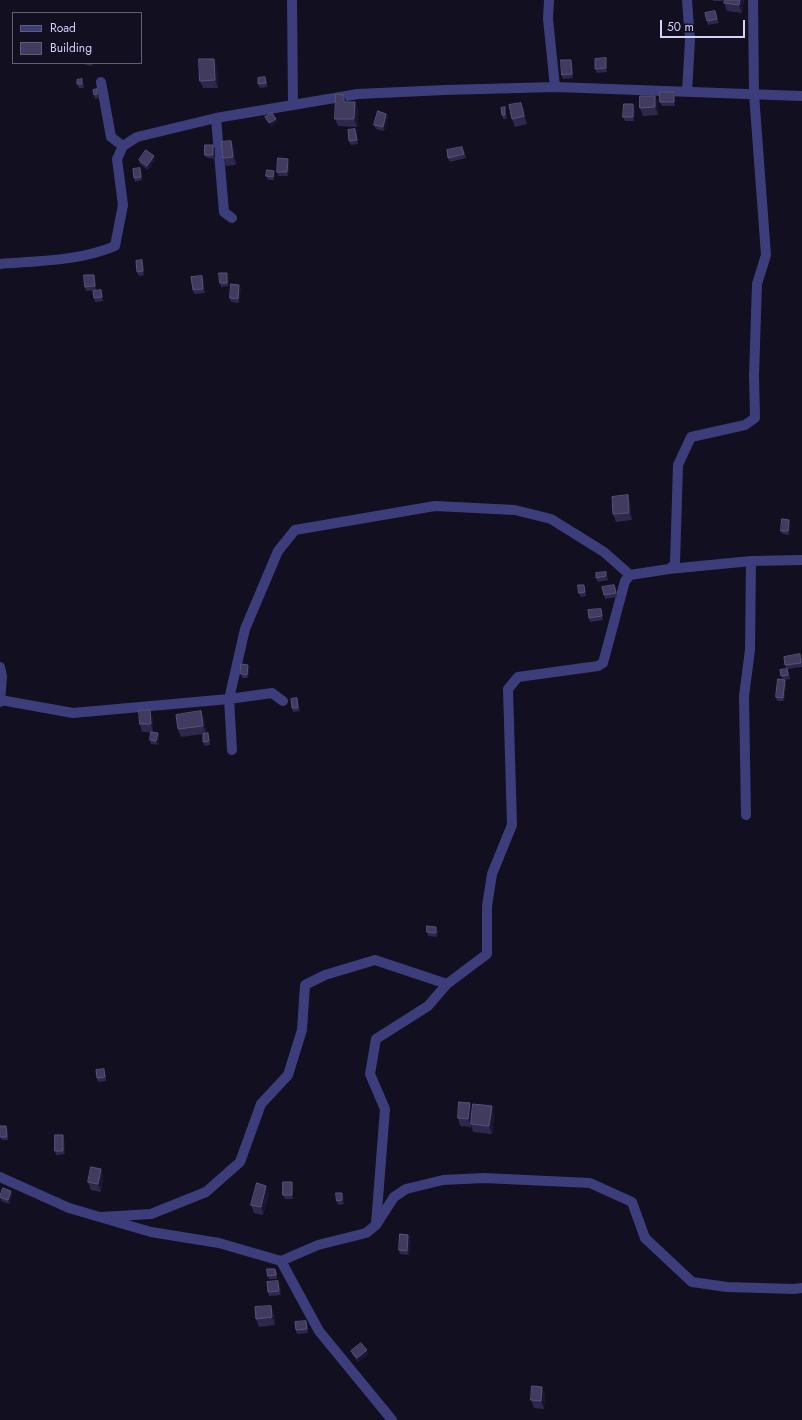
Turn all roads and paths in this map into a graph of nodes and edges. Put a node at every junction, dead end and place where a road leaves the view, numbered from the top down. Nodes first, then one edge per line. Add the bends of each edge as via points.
1 (292, 0) edge
2 (549, 0) edge
3 (687, 0) edge
4 (753, 0) edge
5 (101, 82) dead end
6 (555, 87) junction
7 (687, 92) junction
8 (754, 94) junction
9 (802, 96) edge
10 (293, 105) junction
11 (216, 118) junction
12 (123, 146) junction
13 (232, 218) dead end
14 (0, 264) edge
15 (751, 560) junction
16 (802, 560) edge
17 (669, 569) junction
18 (630, 575) junction
19 (0, 667) edge
20 (229, 699) junction
21 (0, 701) edge
22 (284, 701) dead end
23 (232, 750) dead end
24 (746, 815) dead end
25 (447, 984) junction
26 (0, 1177) edge
27 (101, 1217) junction
28 (376, 1225) junction
29 (281, 1261) junction
30 (802, 1288) edge
31 (392, 1420) edge

1 - 10 street
2 - 6 street via 548,19
3 - 7 street via 690,40
4 - 8 street
5 - 12 street via 111,137
6 - 7 street
6 - 10 street via 358,94
7 - 8 street
8 - 9 street
8 - 17 street via 766,255 757,284 755,418 745,425 691,437 678,465 675,564
10 - 11 street
11 - 12 street via 137,137
11 - 13 street via 224,212
12 - 14 street via 117,159 123,206 116,246 102,252 69,258
15 - 16 street
15 - 17 street
15 - 24 street via 750,650 744,696
17 - 18 street
18 - 20 street via 604,552 551,519 515,510 435,506 296,530 278,551 245,629
18 - 25 street via 625,581 603,663 598,666 518,677 508,689 512,825 492,874 487,906 487,954
19 - 21 street
20 - 21 street via 73,714
20 - 22 street via 272,693
20 - 23 street
25 - 27 street via 375,960 325,975 305,985 302,1030 288,1075 260,1104 240,1162 206,1192 151,1214
25 - 28 street via 428,1006 376,1039 370,1074 385,1109
26 - 27 street via 69,1208
27 - 29 street via 151,1232 219,1243
28 - 29 street via 366,1234 318,1245
28 - 30 street via 394,1197 406,1189 443,1180 484,1178 590,1183 632,1202 645,1238 692,1282 727,1287 794,1290
29 - 31 street via 319,1331

